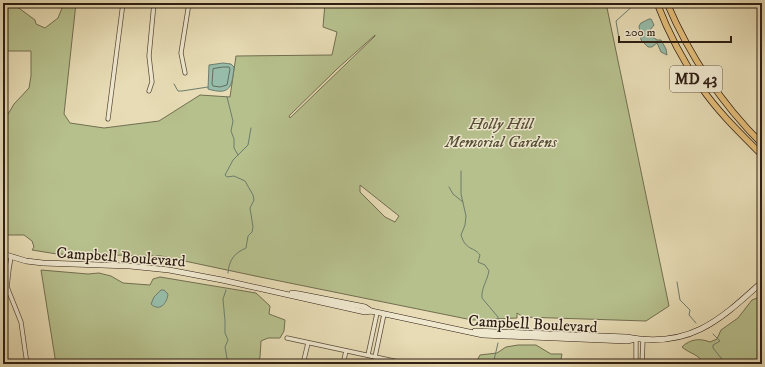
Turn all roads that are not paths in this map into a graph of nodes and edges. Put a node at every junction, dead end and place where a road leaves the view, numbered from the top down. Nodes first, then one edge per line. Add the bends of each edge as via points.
1 (122, 3) edge
2 (154, 3) edge
3 (189, 3) edge
4 (657, 3) edge
5 (668, 3) edge
6 (185, 73) dead end
7 (149, 91) dead end
8 (108, 119) dead end
9 (762, 144) edge
10 (762, 155) edge
11 (3, 254) edge
12 (11, 257) junction
13 (762, 282) edge
14 (377, 313) junction
15 (384, 314) junction
16 (287, 338) dead end
17 (636, 339) junction
18 (643, 339) junction
19 (308, 343) junction
20 (346, 351) junction
21 (368, 355) junction
22 (374, 357) junction
23 (399, 363) edge
24 (27, 364) edge
25 (303, 364) edge
26 (343, 364) edge
27 (408, 364) edge
28 (636, 364) edge
29 (642, 364) edge

1 - 8 street
2 - 7 street via 148,56 152,85
3 - 6 street via 182,53
4 - 10 main road, MD 43 via 664,21 701,87
5 - 9 main road, MD 43 via 702,71 746,128
11 - 12 street, Campbell Boulevard
12 - 14 street, Campbell Boulevard via 44,263 162,269
12 - 24 street via 7,287 21,322
13 - 18 street, Campbell Boulevard via 724,316 691,334
14 - 15 street, Campbell Boulevard
14 - 21 street
15 - 17 street, Campbell Boulevard via 483,335 627,341
15 - 22 street
16 - 19 street
17 - 18 street, Campbell Boulevard
17 - 28 street
18 - 29 street
19 - 20 street
19 - 25 street
20 - 21 street
20 - 26 street
21 - 22 street
22 - 23 street
23 - 27 street

